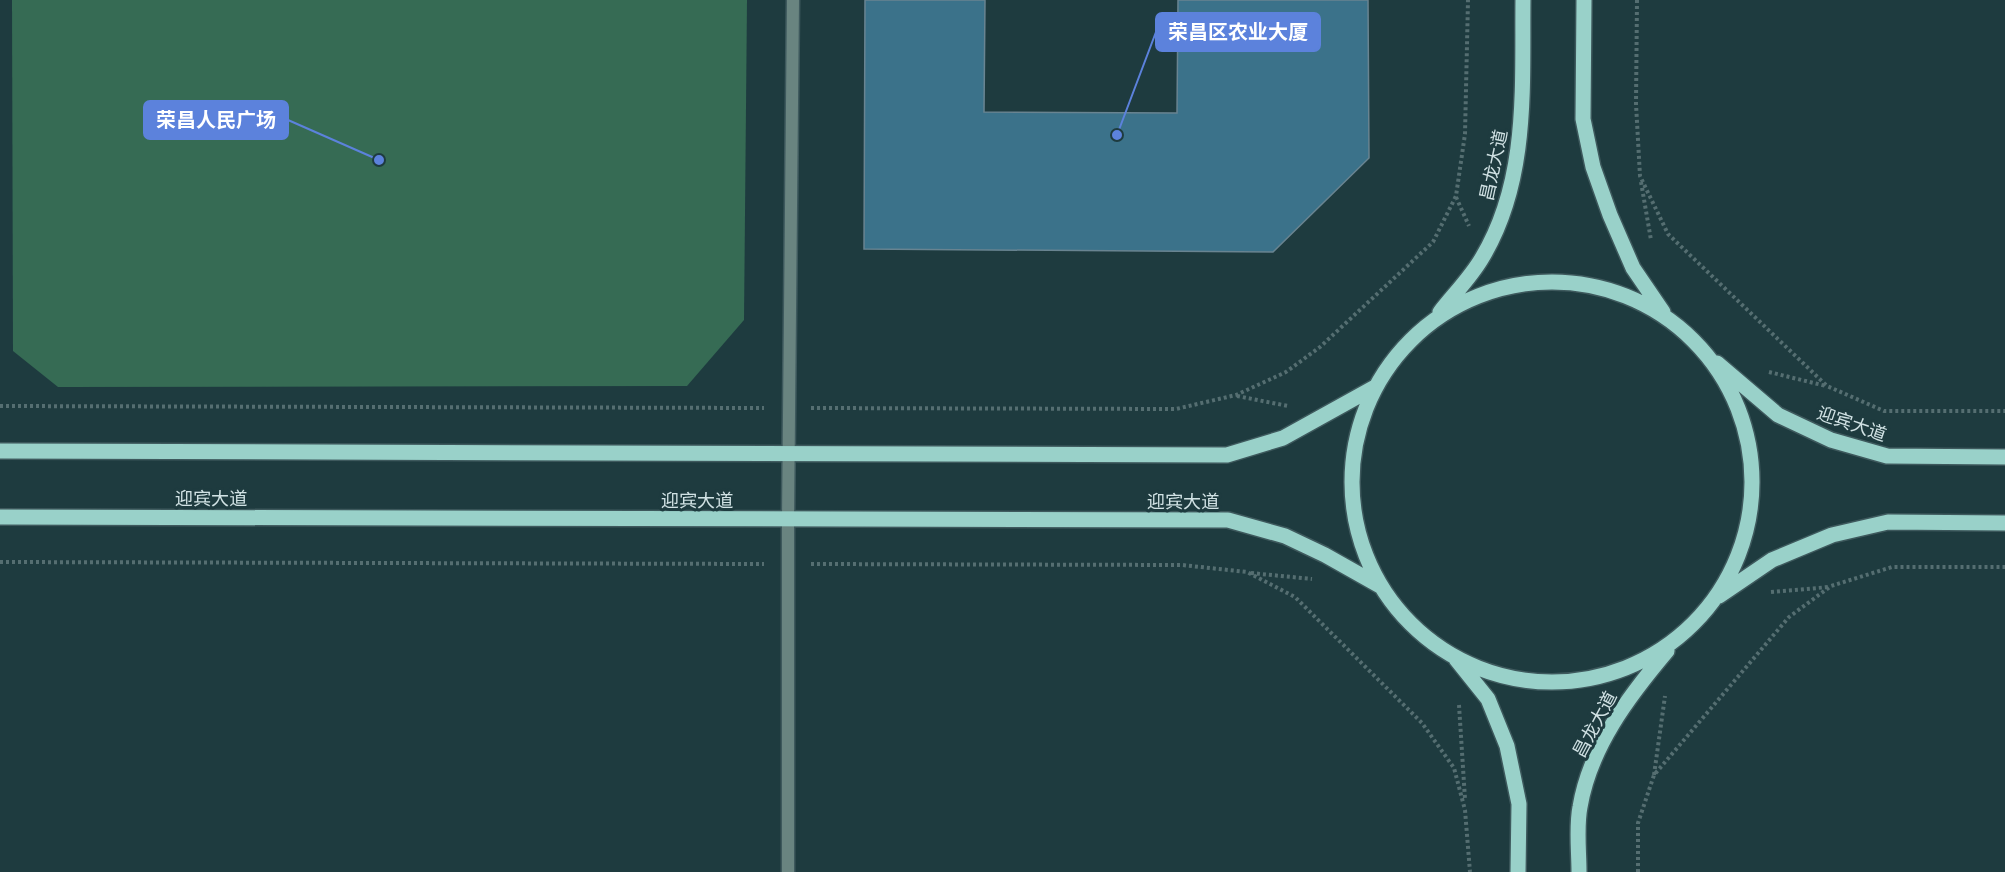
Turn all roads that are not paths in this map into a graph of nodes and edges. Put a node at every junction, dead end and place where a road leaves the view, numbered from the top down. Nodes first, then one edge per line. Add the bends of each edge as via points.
1 (793, 0) edge
2 (1523, 0) edge
3 (1584, 0) edge
4 (1664, 314) junction
5 (1436, 318) junction
6 (1711, 358) junction
7 (1375, 387) junction
8 (0, 451) edge
9 (788, 454) junction
10 (2005, 457) edge
11 (0, 518) edge
12 (788, 519) junction
13 (2005, 523) edge
14 (1380, 586) junction
15 (1716, 598) junction
16 (1672, 644) junction
17 (1456, 659) junction
18 (788, 872) edge
19 (1518, 872) edge
20 (1579, 872) edge

1 - 9 street
2 - 5 main road, 昌龙大道 via 1522,120 1508,202 1482,258
3 - 4 main road via 1583,119 1593,167 1634,268
4 - 5 main road via 1621,292 1574,281 1525,282 1478,294
4 - 6 main road, 迎宾大道
5 - 7 main road via 1401,349
6 - 10 main road, 迎宾大道 via 1778,415 1831,440 1887,456
6 - 15 main road via 1741,414 1753,477 1744,540
7 - 9 main road via 1283,438 1227,455
7 - 14 main road via 1353,452 1355,521
8 - 9 main road
9 - 12 street
11 - 12 main road, 迎宾大道
12 - 14 main road, 迎宾大道 via 1228,520 1285,536
12 - 18 street
13 - 15 main road via 1888,522 1832,535 1772,560
14 - 17 main road via 1413,628
15 - 16 main road
16 - 17 main road via 1622,671 1567,683 1509,679
16 - 20 main road, 昌龙大道 via 1624,706 1594,757 1580,808
17 - 19 main road via 1488,699 1507,746 1519,804

